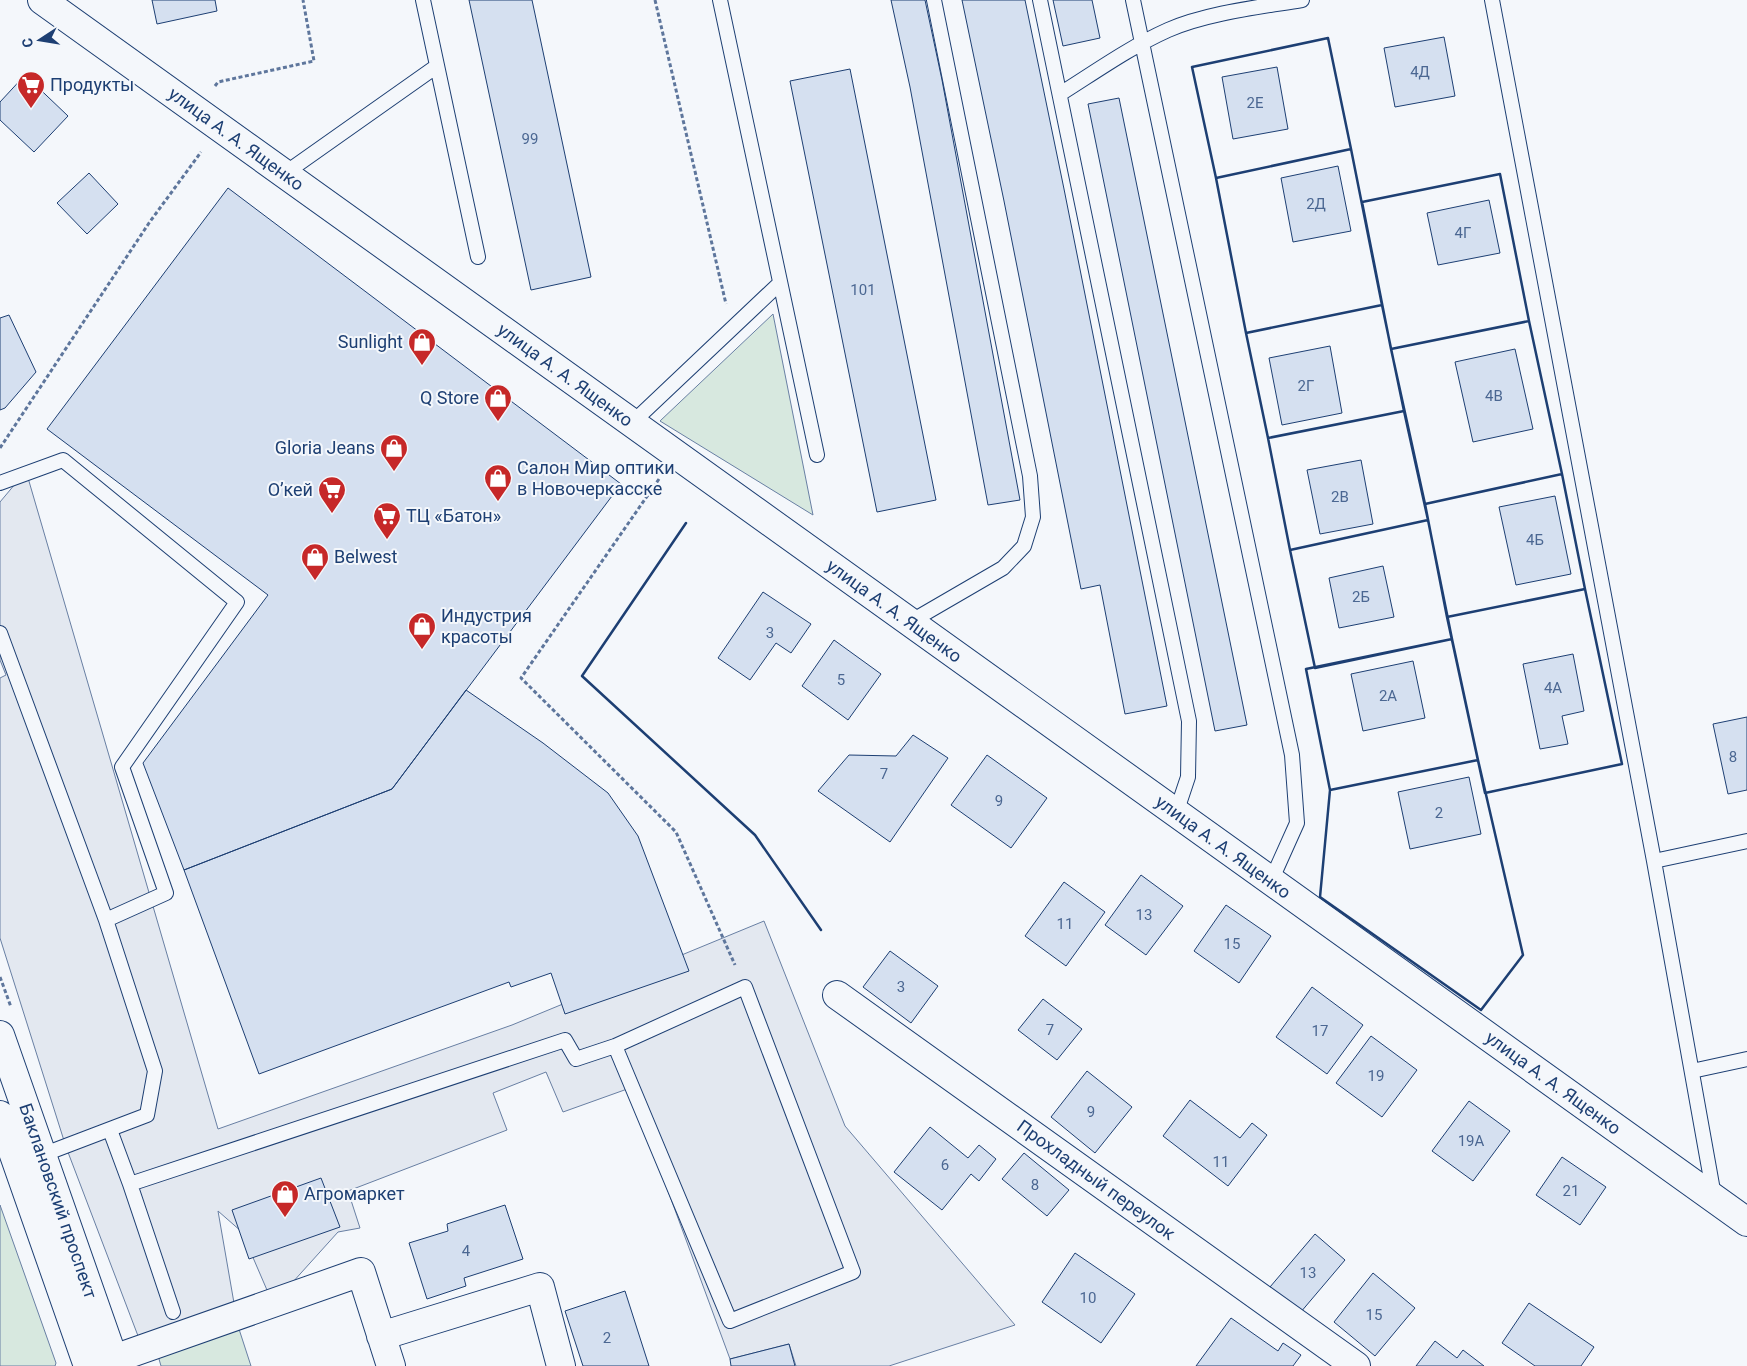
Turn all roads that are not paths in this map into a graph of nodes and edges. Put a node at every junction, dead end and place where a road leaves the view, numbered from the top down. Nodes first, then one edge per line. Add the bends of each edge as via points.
1 (42, 0) edge
2 (423, 0) edge
3 (720, 0) edge
4 (934, 0) edge
5 (1040, 0) edge
6 (1133, 0) edge
7 (1302, 0) edge
8 (1492, 0) edge
9 (1141, 43) junction
10 (437, 66) junction
11 (1060, 94) junction
12 (284, 174) junction
13 (478, 257) dead end
14 (780, 283) junction
15 (632, 423) junction
16 (817, 455) dead end
17 (0, 483) edge
18 (910, 622) junction
19 (0, 633) edge
20 (1176, 813) junction
21 (1747, 841) edge
22 (1654, 861) junction
23 (1271, 881) junction
24 (106, 920) junction
25 (837, 995) dead end
26 (0, 1035) edge
27 (615, 1046) junction
28 (1747, 1059) edge
29 (1692, 1071) junction
30 (0, 1115) edge
31 (110, 1130) junction
32 (42, 1155) junction
33 (130, 1184) junction
34 (1715, 1199) junction
35 (1747, 1222) edge
36 (173, 1312) dead end
37 (381, 1336) junction
38 (115, 1362) edge
39 (88, 1366) edge
40 (391, 1366) edge
41 (561, 1366) edge
42 (1356, 1366) edge

1 - 12 street, улица А. А. Ященко
2 - 10 lane
3 - 14 lane
4 - 18 lane via 1028,466 1033,517 1024,546 1003,568
5 - 11 lane
6 - 9 lane
7 - 9 lane via 1196,21 1169,29
8 - 22 lane
9 - 11 lane
9 - 23 lane via 1292,755 1297,823
10 - 12 lane
10 - 13 lane
11 - 20 lane via 1189,720 1188,777
12 - 15 street, улица А. А. Ященко
14 - 15 lane
14 - 16 lane
15 - 18 street, улица А. А. Ященко
17 - 24 lane via 63,460 237,602 122,767 166,893
18 - 20 street, улица А. А. Ященко
19 - 24 lane
20 - 23 street, улица А. А. Ященко
21 - 22 lane
22 - 29 lane
23 - 34 street, улица А. А. Ященко
24 - 31 lane via 155,1071 147,1115
25 - 42 street, Прохладный переулок
26 - 32 street, Баклановский проспект
27 - 27 lane via 730,1321 853,1272 745,987
27 - 33 lane via 576,1059 564,1040
28 - 29 lane
29 - 34 lane
30 - 39 street, Баклановский проспект
31 - 32 lane
31 - 33 lane
32 - 38 street, Баклановский проспект
33 - 36 lane
34 - 35 street, улица А. А. Ященко
37 - 38 street via 360,1272
37 - 40 street
37 - 41 street via 540,1287

